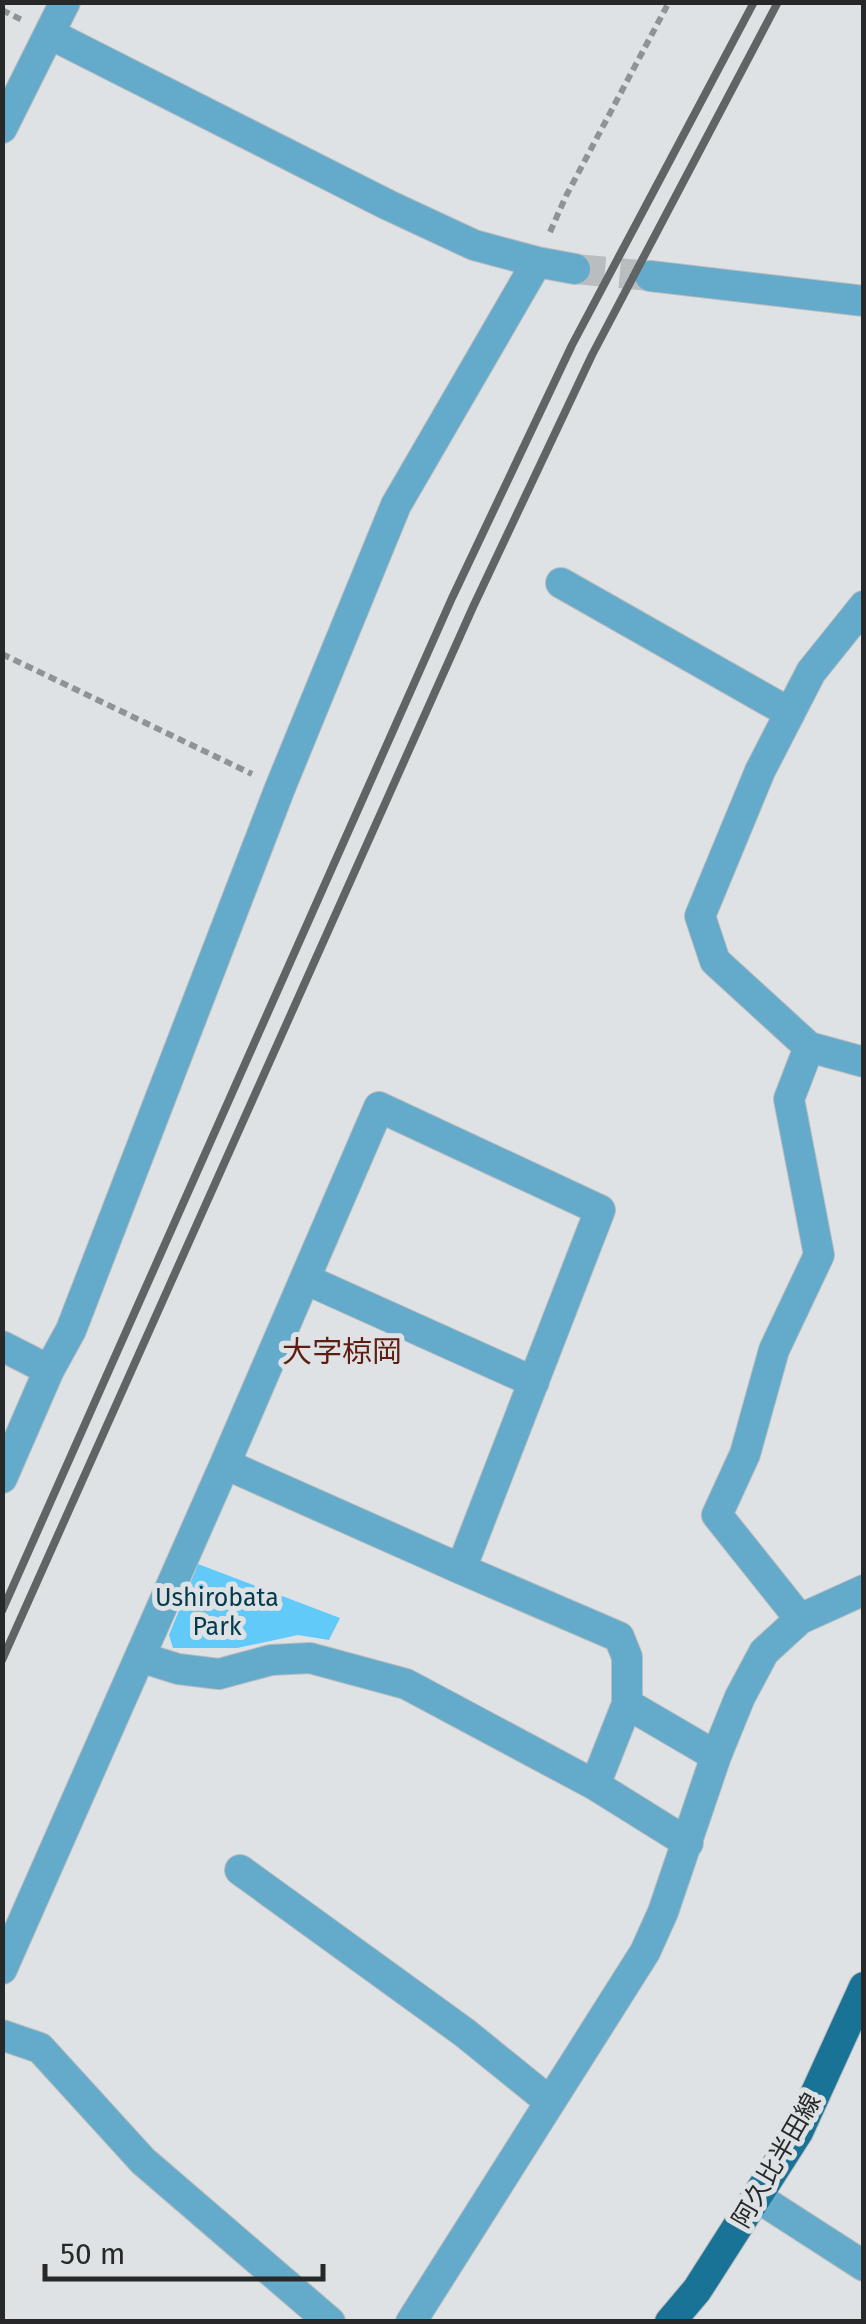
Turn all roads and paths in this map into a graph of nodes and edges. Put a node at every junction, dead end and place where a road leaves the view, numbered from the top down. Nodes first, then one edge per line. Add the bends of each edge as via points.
1 (65, 2) edge
2 (670, 2) edge
3 (50, 34) junction
4 (2, 128) edge
5 (537, 262) junction
6 (575, 269) tunnel mouth
7 (650, 276) tunnel mouth
8 (864, 301) edge
9 (562, 583) dead end
10 (864, 606) edge
11 (2, 654) edge
12 (790, 714) junction
13 (280, 788) junction
14 (809, 1047) junction
15 (864, 1062) edge
16 (305, 1279) junction
17 (2, 1346) edge
18 (48, 1370) junction
19 (534, 1382) junction
20 (225, 1464) junction
21 (2, 1478) edge
22 (461, 1570) junction
23 (864, 1590) edge
24 (800, 1619) junction
25 (140, 1657) junction
26 (627, 1704) junction
27 (716, 1756) junction
28 (595, 1786) junction
29 (688, 1842) junction
30 (240, 1870) dead end
31 (2, 1969) edge
32 (864, 1988) edge
33 (2, 2035) edge
34 (549, 2101) junction
35 (757, 2196) junction
36 (864, 2266) edge
37 (330, 2322) edge
38 (411, 2322) edge
39 (670, 2322) edge

1 - 3 street
2 - 5 path
3 - 4 street
3 - 5 street via 388,205 474,245
5 - 6 street
5 - 13 street via 396,505
7 - 8 street
9 - 12 street
10 - 12 street via 811,672
11 - 13 path
12 - 14 street via 700,916 715,961
13 - 18 street via 70,1330
14 - 15 street
14 - 24 street via 789,1099 819,1254 774,1350 744,1454 716,1515
16 - 19 street
16 - 19 street via 378,1108 600,1210
16 - 20 street
17 - 18 street
18 - 21 street
19 - 22 street
20 - 22 street
20 - 25 street
22 - 26 street via 619,1636 628,1657
23 - 24 street
24 - 27 street via 764,1652
25 - 28 street via 219,1674 310,1658 406,1684
25 - 31 street
26 - 27 street
26 - 28 street
27 - 29 street
28 - 29 street
29 - 34 street via 645,1952
30 - 34 street
32 - 35 main road, 阿久比半田線 via 798,2132
33 - 37 street via 40,2048 143,2161
34 - 38 street
35 - 36 street
35 - 39 main road, 阿久比半田線

